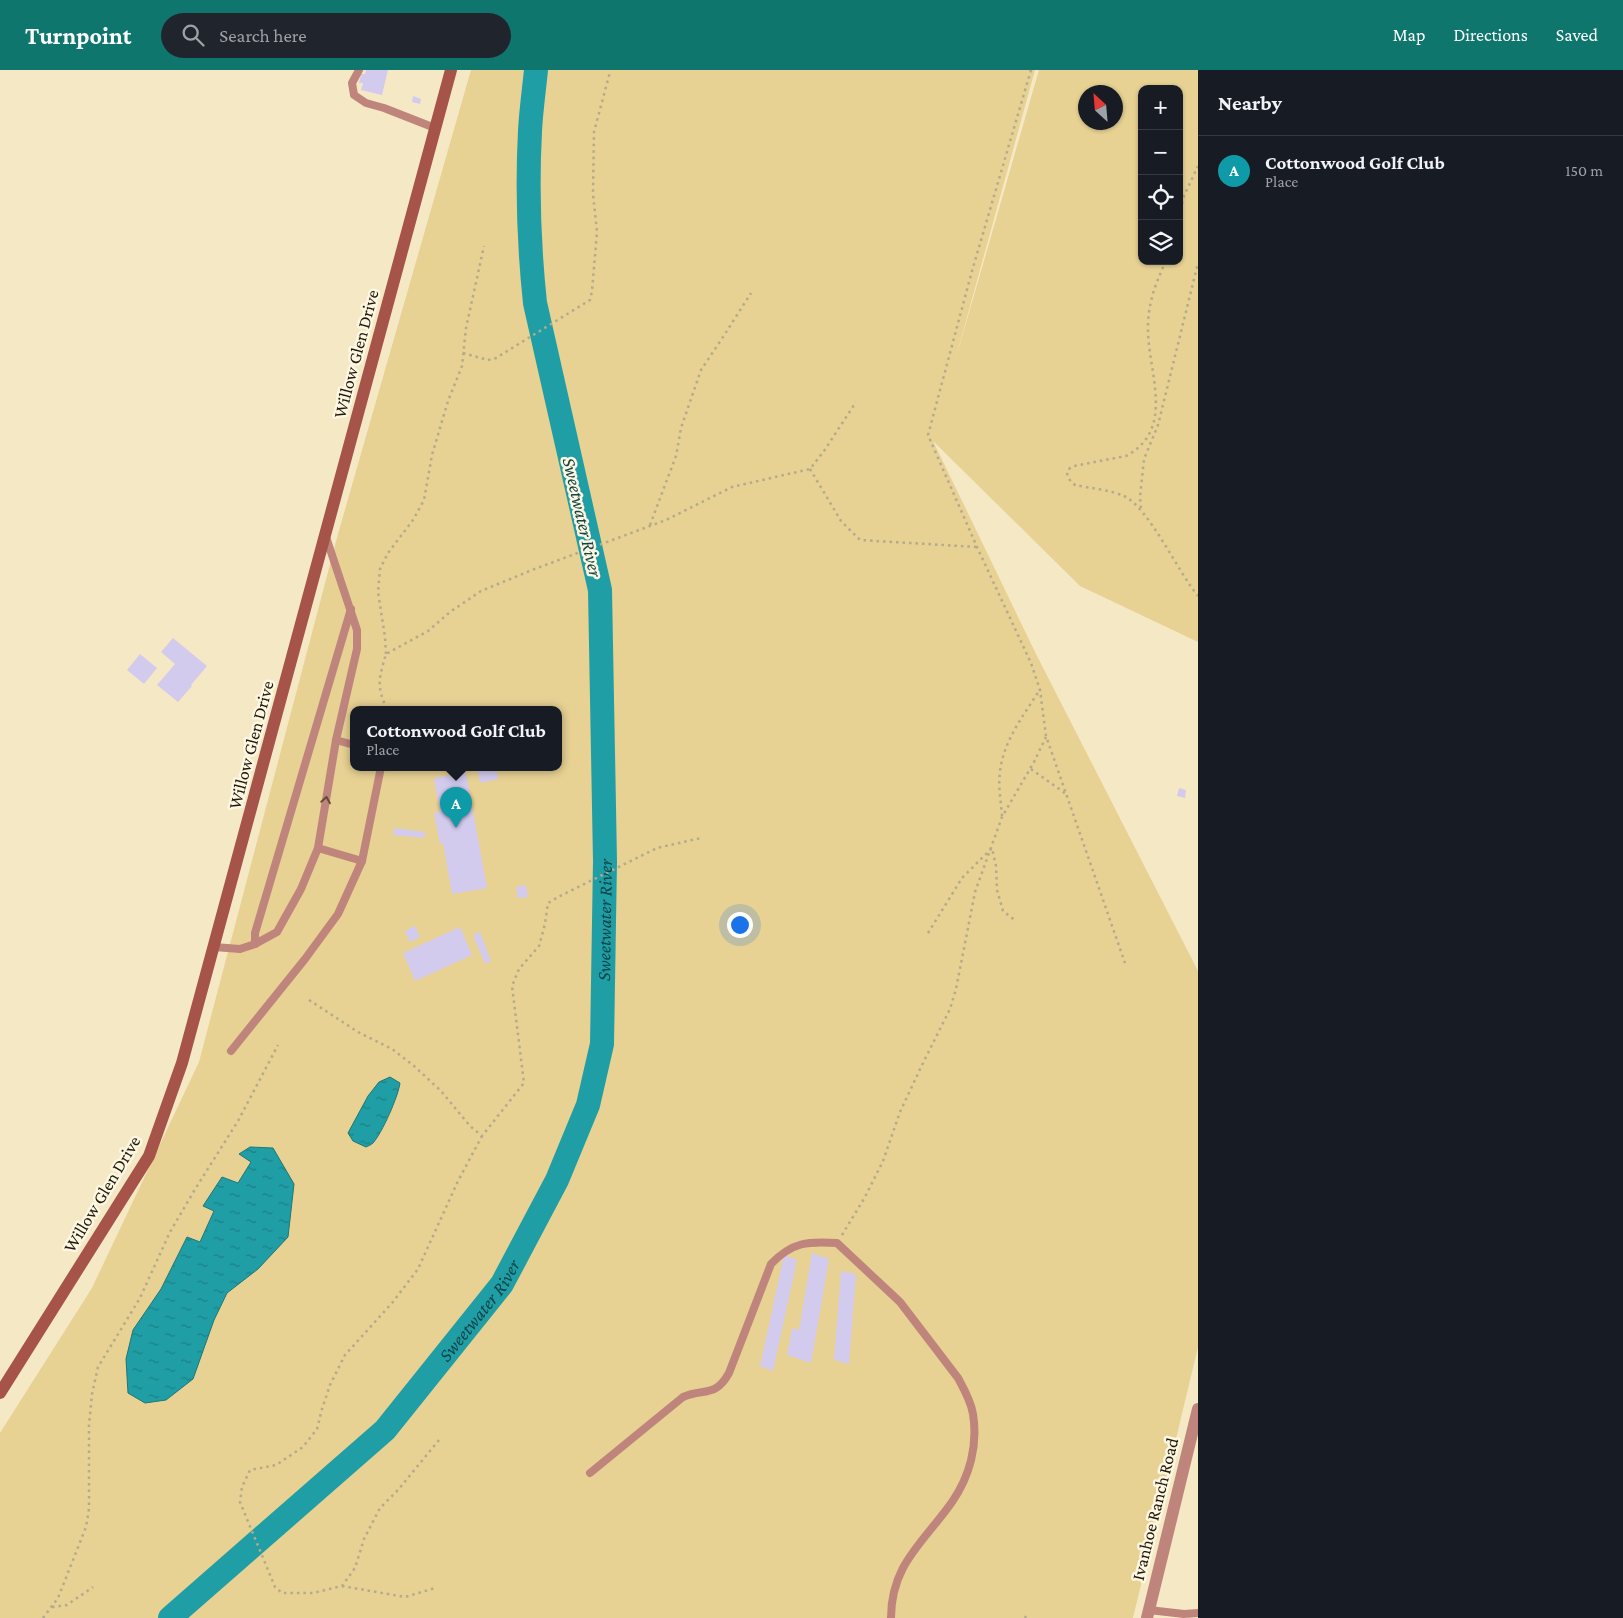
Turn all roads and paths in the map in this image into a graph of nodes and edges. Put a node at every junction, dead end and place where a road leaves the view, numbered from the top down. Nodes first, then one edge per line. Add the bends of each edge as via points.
1 (359, 70) edge
2 (451, 70) edge
3 (1031, 70) edge
4 (610, 72) dead end
5 (435, 128) junction
6 (1198, 166) edge
7 (1179, 220) edge
8 (484, 246) dead end
9 (1198, 263) edge
10 (1164, 265) edge
11 (751, 293) dead end
12 (464, 353) junction
13 (856, 402) dead end
14 (810, 468) junction
15 (1141, 510) junction
16 (650, 525) junction
17 (326, 535) junction
18 (977, 547) junction
19 (1198, 596) edge
20 (351, 609) junction
21 (386, 654) junction
22 (1040, 690) junction
23 (386, 706) edge
24 (1046, 736) junction
25 (336, 740) junction
26 (350, 744) edge
27 (1031, 768) junction
28 (380, 771) edge
29 (1067, 795) junction
30 (1002, 817) junction
31 (701, 838) dead end
32 (318, 848) junction
33 (992, 848) junction
34 (362, 861) junction
35 (1016, 921) dead end
36 (928, 933) dead end
37 (255, 944) junction
38 (214, 947) junction
39 (1125, 963) dead end
40 (309, 1000) dead end
41 (278, 1045) dead end
42 (231, 1051) dead end
43 (482, 1136) junction
44 (837, 1243) junction
45 (0, 1393) edge
46 (1198, 1409) edge
47 (439, 1440) dead end
48 (590, 1473) dead end
49 (342, 1586) junction
50 (93, 1587) dead end
51 (435, 1588) dead end
52 (51, 1608) junction
53 (1198, 1613) edge
54 (1148, 1614) edge
55 (43, 1618) edge
56 (890, 1618) edge

1 - 5 lane via 352,84 354,95
2 - 5 main road, Willow Glen Drive
3 - 18 path via 928,435
4 - 12 path via 594,132 593,194 597,232 590,300 496,358 488,360
5 - 17 main road, Willow Glen Drive
6 - 7 path via 1183,198
8 - 12 path via 466,328
9 - 15 path via 1158,425 1144,459
10 - 15 path via 1156,281 1148,317 1156,402 1150,433 1126,456 1074,466 1067,471 1069,481 1123,496
11 - 16 path via 701,370 681,428 676,456
12 - 21 path via 432,455 424,500 380,569 378,592
13 - 14 path
14 - 16 path via 732,487
14 - 18 path via 841,521 860,540
15 - 19 path
16 - 21 path via 481,591 428,630
17 - 20 lane
17 - 38 main road, Willow Glen Drive
18 - 22 path via 1031,662
20 - 25 lane via 358,630 357,648
20 - 37 lane via 255,933
21 - 23 path via 379,678 380,695
22 - 24 path
22 - 30 path via 1005,749 1000,773
24 - 27 path
24 - 29 path
25 - 26 lane
32 -> 25 lane
27 - 29 path
27 - 30 path
28 - 34 lane
29 - 39 path
30 - 33 path
31 - 43 path via 657,848 548,903 539,946 519,969 512,986 524,1083
32 - 34 lane
32 - 37 lane via 301,889 277,932
33 - 35 path via 1003,910
33 - 36 path via 962,878
33 - 44 path via 974,892 950,1009 900,1112 883,1161
34 - 42 lane via 338,914
37 - 38 lane via 240,949
38 - 45 main road, Willow Glen Drive via 182,1063 149,1156
40 - 43 path via 413,1065 442,1091
41 - 52 path via 238,1121 170,1232 140,1298 98,1367 89,1425 89,1516 58,1598
43 - 49 path via 418,1269 345,1355 330,1385 317,1429 303,1447 276,1465 250,1470 242,1488 240,1502 275,1587 282,1593 313,1593
44 - 48 lane via 803,1243 778,1256 771,1264 722,1384 710,1391 683,1397
44 - 56 lane via 900,1302 918,1324 958,1378 973,1414 974,1449 967,1474 952,1502 905,1562 895,1586
46 - 54 street, Ivanhoe Ranch Road
47 - 49 path via 380,1508 364,1539 355,1568
49 - 51 path via 405,1597
50 - 52 path via 67,1604
52 - 55 path
53 - 54 lane

